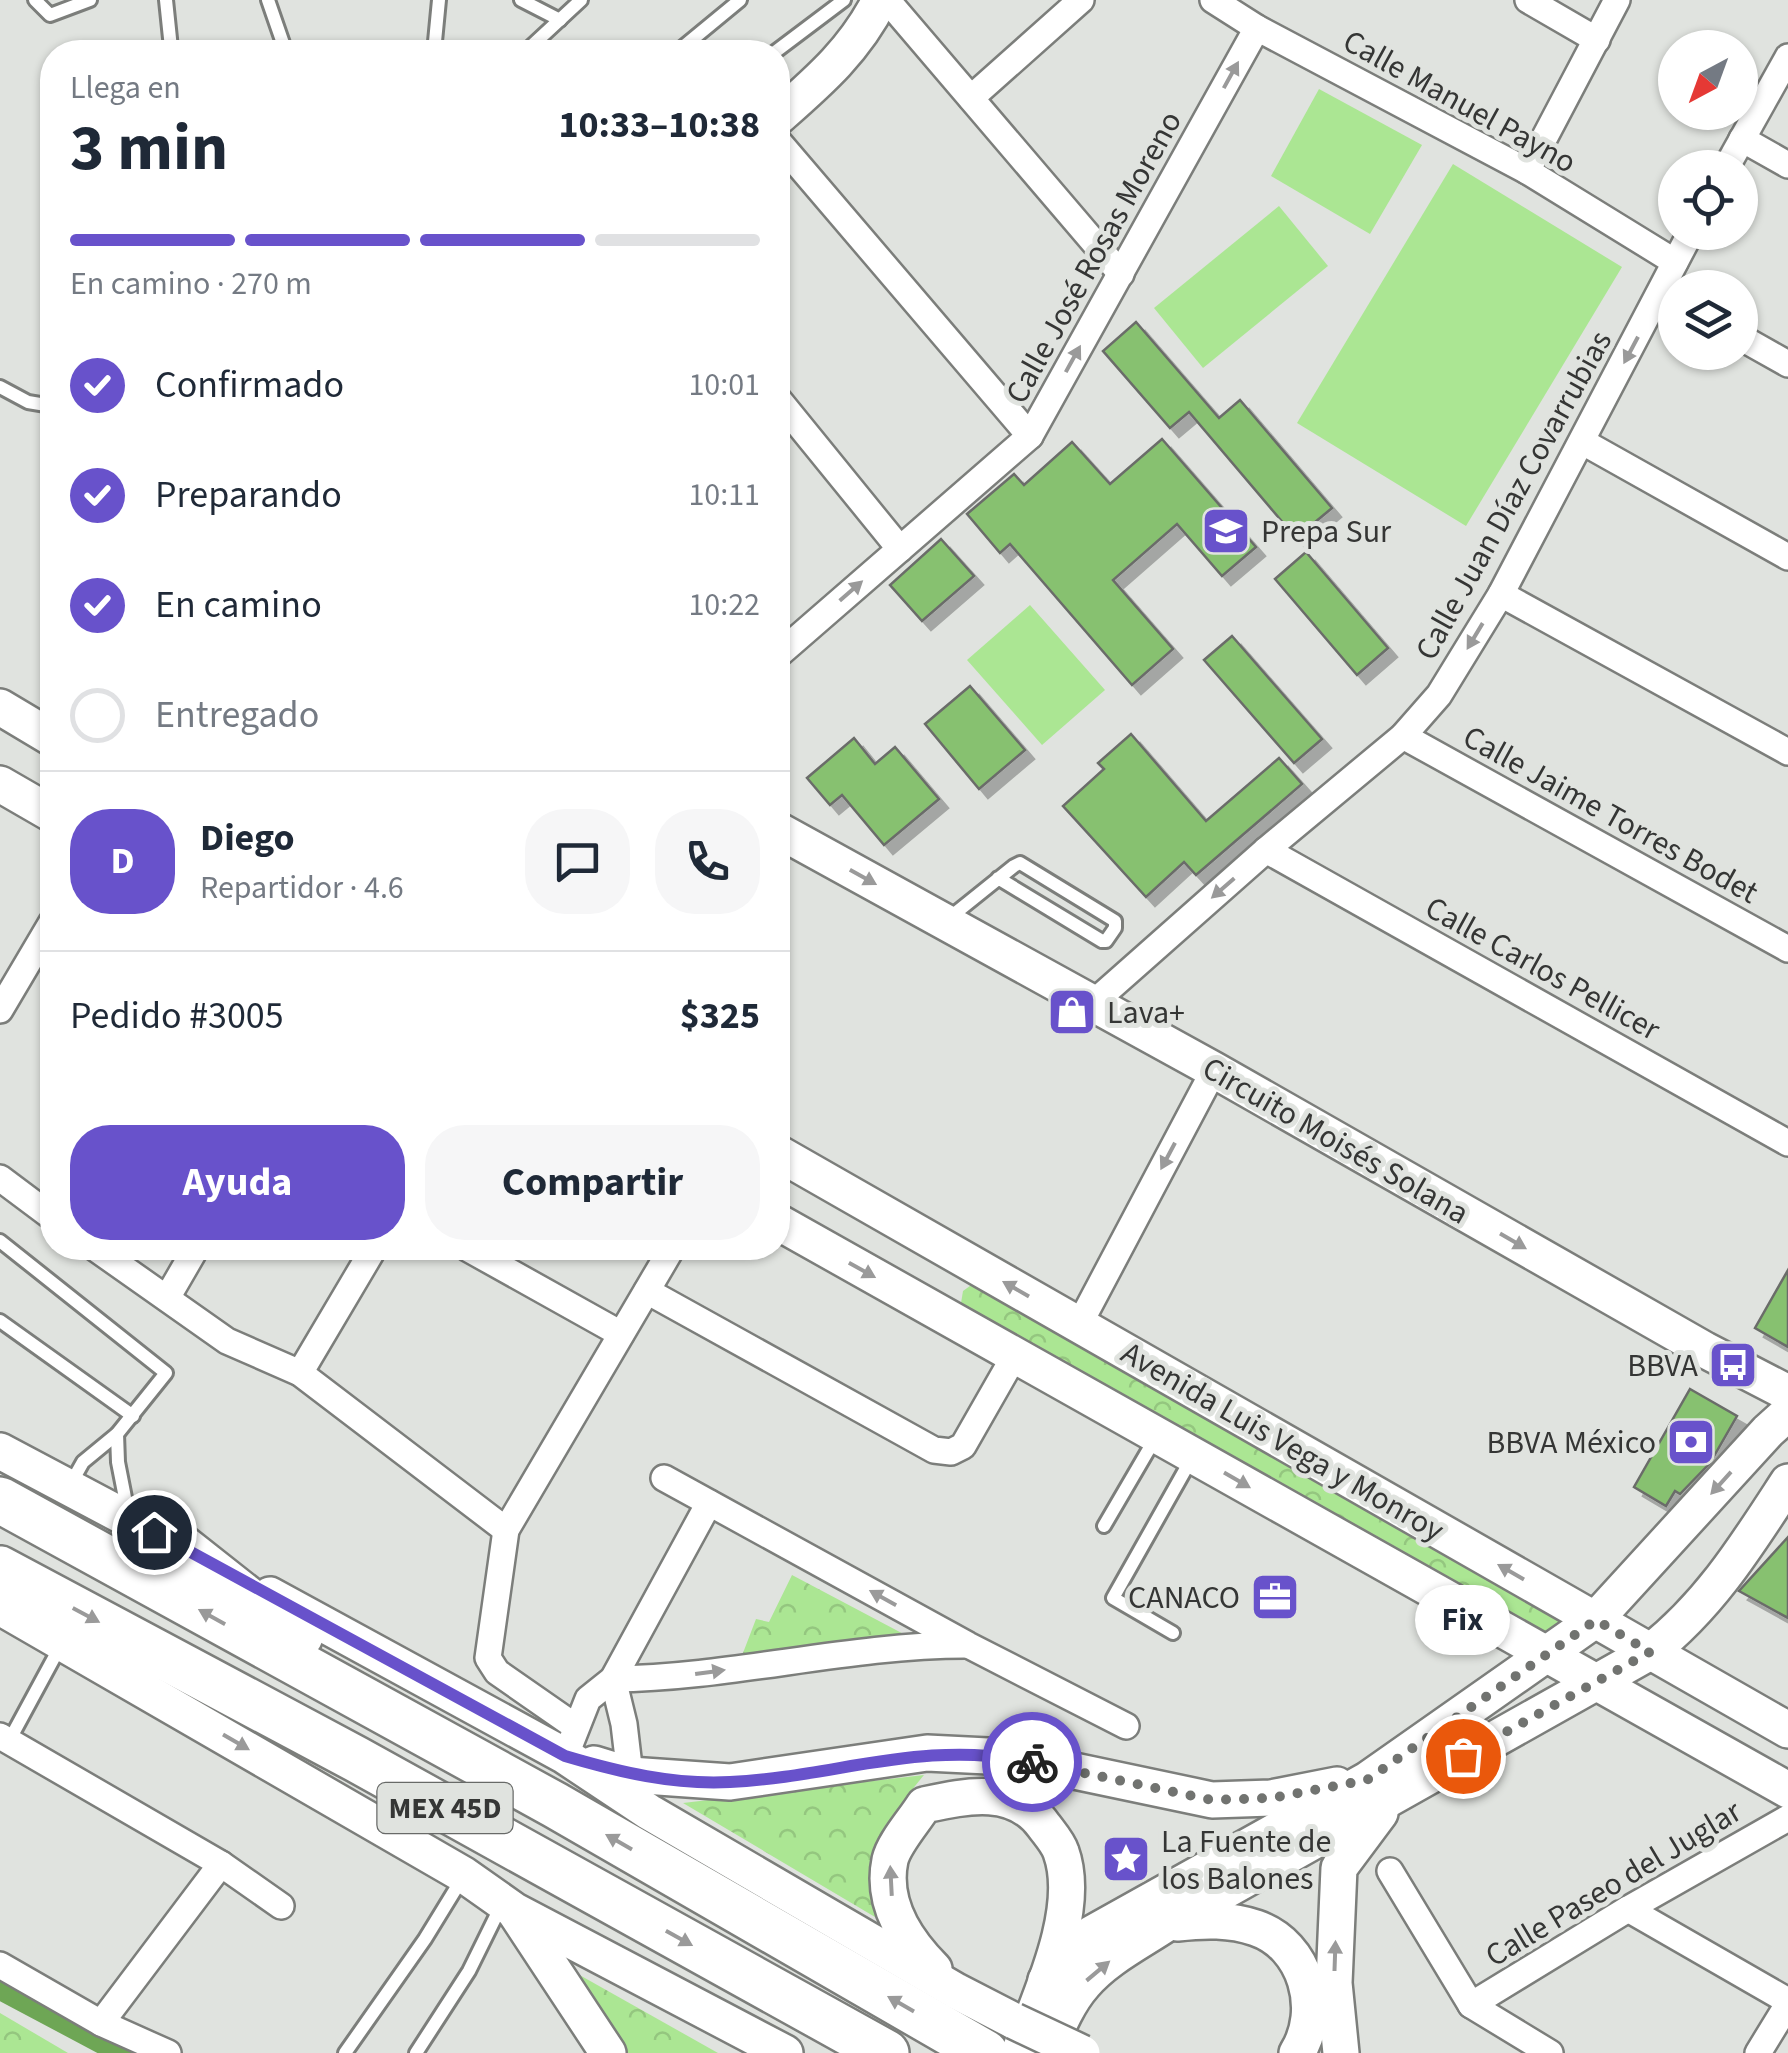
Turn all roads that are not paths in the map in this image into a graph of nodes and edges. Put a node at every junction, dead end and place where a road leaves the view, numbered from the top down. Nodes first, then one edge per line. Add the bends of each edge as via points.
1 (35, 0) edge
2 (90, 0) edge
3 (166, 0) edge
4 (268, 0) edge
5 (439, 0) edge
6 (522, 0) edge
7 (581, 0) edge
8 (740, 0) edge
9 (1081, 0) edge
10 (1213, 0) edge
11 (1528, 0) edge
12 (1618, 0) edge
13 (840, 1) edge
14 (877, 10) edge
15 (560, 20) junction
16 (1257, 28) junction
17 (170, 40) edge
18 (282, 40) edge
19 (435, 40) edge
20 (539, 40) edge
21 (692, 40) edge
22 (790, 40) edge
23 (1597, 40) junction
24 (1788, 57) edge
25 (971, 98) junction
26 (790, 107) edge
27 (1742, 139) junction
28 (1736, 150) edge
29 (790, 155) edge
30 (1788, 165) edge
31 (1526, 171) junction
32 (1681, 250) edge
33 (1674, 262) junction
34 (1673, 270) edge
35 (1120, 274) junction
36 (1658, 313) edge
37 (1758, 347) edge
38 (1788, 364) edge
39 (0, 387) edge
40 (40, 404) edge
41 (790, 414) edge
42 (1030, 436) junction
43 (1583, 442) junction
44 (900, 549) junction
45 (1788, 557) edge
46 (1501, 594) junction
47 (790, 645) edge
48 (0, 708) edge
49 (40, 731) edge
50 (1403, 736) junction
51 (1788, 752) edge
52 (0, 784) edge
53 (40, 807) edge
54 (790, 837) edge
55 (1266, 850) junction
56 (998, 878) junction
57 (945, 923) junction
58 (40, 942) edge
59 (1788, 949) edge
60 (1092, 1004) junction
61 (0, 1010) edge
62 (1214, 1070) junction
63 (1788, 1143) edge
64 (790, 1160) edge
65 (0, 1178) edge
66 (40, 1204) edge
67 (790, 1229) edge
68 (0, 1240) edge
69 (112, 1260) edge
70 (189, 1260) edge
71 (367, 1260) edge
72 (488, 1260) edge
73 (665, 1260) edge
74 (967, 1261) junction
75 (647, 1290) junction
76 (167, 1298) junction
77 (940, 1313) junction
78 (0, 1321) edge
79 (1079, 1325) junction
80 (621, 1334) junction
81 (1015, 1354) junction
82 (300, 1373) junction
83 (1788, 1394) edge
84 (1788, 1413) edge
85 (133, 1416) junction
86 (117, 1434) junction
87 (1158, 1435) junction
88 (0, 1451) edge
89 (1194, 1455) junction
90 (664, 1478) dead end
91 (1788, 1482) edge
92 (68, 1488) junction
93 (0, 1500) edge
94 (709, 1503) junction
95 (1788, 1512) edge
96 (130, 1520) junction
97 (1104, 1526) dead end
98 (506, 1530) junction
99 (178, 1545) junction
100 (0, 1569) edge
101 (1728, 1574) junction
102 (0, 1607) edge
103 (1596, 1620) junction
104 (1173, 1633) dead end
105 (64, 1641) junction
106 (968, 1645) junction
107 (1650, 1652) junction
108 (1545, 1654) junction
109 (613, 1678) junction
110 (1595, 1682) junction
111 (1126, 1726) dead end
112 (1788, 1730) edge
113 (4, 1738) edge
114 (571, 1742) junction
115 (630, 1775) junction
116 (1381, 1788) junction
117 (1788, 1790) edge
118 (555, 1805) junction
119 (1788, 1818) edge
120 (220, 1864) junction
121 (1390, 1871) dead end
122 (464, 1875) junction
123 (281, 1906) dead end
124 (509, 1907) junction
125 (1628, 1910) junction
126 (1166, 1924) junction
127 (0, 1966) edge
128 (1046, 1980) junction
129 (956, 1990) junction
130 (1788, 2002) edge
131 (1471, 2005) junction
132 (101, 2022) junction
133 (1006, 2042) edge
134 (168, 2053) edge
135 (345, 2053) edge
136 (416, 2053) edge
137 (608, 2053) edge
138 (784, 2053) edge
139 (886, 2053) edge
140 (1047, 2053) edge
141 (1082, 2053) edge
142 (1297, 2053) edge
143 (1341, 2053) edge
144 (1550, 2053) edge
145 (1758, 2053) edge

1 - 2 lane via 50,15
3 - 17 lane
4 - 18 lane
5 - 19 lane
6 - 15 lane
7 - 15 lane
8 - 21 lane
9 - 25 street
10 - 16 street, Calle Manuel Payno
11 - 23 street
12 - 23 street
13 - 14 lane
13 - 22 lane
14 - 25 street
14 - 26 main road via 833,69
15 - 20 lane
16 - 31 street, Calle Manuel Payno
35 -> 16 street, Calle José Rosas Moreno
23 - 31 street
24 - 27 street
25 - 35 street
27 - 28 street
27 - 30 street
29 - 42 street
31 - 33 street, Calle Manuel Payno
32 - 33 street, Calle Juan Díaz Covarrubias
33 - 34 street, Calle Juan Díaz Covarrubias
42 -> 35 street, Calle José Rosas Moreno
36 -> 43 street, Calle Juan Díaz Covarrubias
37 - 38 street
39 - 40 lane
41 - 44 street
42 - 44 street, Calle José Rosas Moreno
43 - 45 street
43 - 46 street, Calle Juan Díaz Covarrubias
47 -> 44 street, Calle José Rosas Moreno
46 -> 50 street, Calle Juan Díaz Covarrubias via 1439,695
46 - 51 street
48 - 49 main road
50 - 55 street, Calle Juan Díaz Covarrubias
50 - 59 street, Calle Jaime Torres Bodet
52 - 53 main road
54 -> 57 main road, Circuito Moisés Solana
55 -> 60 street, Calle Juan Díaz Covarrubias
55 - 63 street, Calle Carlos Pellicer
56 - 56 lane via 1102,941 1116,928 1028,866 1020,863
56 - 57 lane
57 - 60 main road, Circuito Moisés Solana
58 - 61 street
60 - 62 main road, Circuito Moisés Solana
62 -> 79 street
62 -> 83 main road, Circuito Moisés Solana
64 - 74 main road, Avenida Luis Vega y Monroy
65 - 66 street
67 -> 77 main road, Avenida Luis Vega y Monroy
68 - 85 lane via 166,1373
69 - 76 street
70 - 76 street
71 - 82 street
72 - 80 street
73 - 75 street
74 - 77 main road
79 -> 74 main road, Avenida Luis Vega y Monroy
75 - 80 street
75 - 81 street via 934,1450 963,1446
76 - 82 street via 227,1341
77 - 81 main road, Avenida Luis Vega y Monroy
78 - 85 lane
103 -> 79 main road, Avenida Luis Vega y Monroy
80 - 98 street
81 - 87 main road, Avenida Luis Vega y Monroy
82 - 98 street
84 -> 103 main road
85 - 86 lane
86 - 92 lane via 84,1462
86 - 96 lane
87 - 89 main road, Avenida Luis Vega y Monroy
87 - 97 lane
88 - 92 main road
89 - 104 lane via 1113,1598
89 -> 108 main road, Avenida Luis Vega y Monroy
90 - 94 street
91 - 101 main road
92 - 96 main road
118 -> 93 highway, MEX 45D
106 -> 94 street
94 - 109 street
95 - 101 main road
96 - 99 main road
98 - 114 street via 488,1658
99 - 114 main road
99 - 118 highway via 277,1622 425,1708
100 -> 139 highway, MEX 45D
101 - 107 main road
102 - 105 main road
103 - 107 main road, Avenida Luis Vega y Monroy
103 - 108 main road
105 - 113 lane
105 -> 122 main road
109 -> 106 street via 666,1678 910,1645
106 - 111 street
107 - 110 main road
107 - 112 main road, Avenida Luis Vega y Monroy
108 - 110 main road, Avenida Luis Vega y Monroy
108 - 116 main road
109 - 114 street via 588,1699
109 - 115 street
110 - 116 main road
110 - 117 main road, Avenida Luis Vega y Monroy
113 - 120 street
114 - 115 main road
114 - 129 main road via 649,1812
115 - 116 main road via 730,1782 927,1753 1008,1757 1212,1800
116 - 126 main road
116 - 128 main road via 1092,1934
143 -> 116 main road via 1334,1983 1339,1868
133 -> 118 highway, MEX 45D
119 - 125 street, Calle Paseo del Juglar
120 - 123 street
120 - 132 street
121 - 131 street
122 - 124 main road
122 - 135 lane
124 - 136 lane
124 - 137 main road
124 - 138 main road
125 - 130 street
125 - 131 street, Calle Paseo del Juglar
140 -> 126 main road via 1084,1983
126 - 142 main road via 1232,1921 1279,1942 1302,1968 1312,2005
127 - 132 street
129 -> 128 main road via 911,1946 894,1916 890,1858 924,1805 966,1796 1016,1802 1038,1818 1060,1850 1065,1908
128 - 133 main road
129 - 133 main road
130 - 145 street
131 - 144 street
132 - 134 street
133 - 141 main road, bridge

